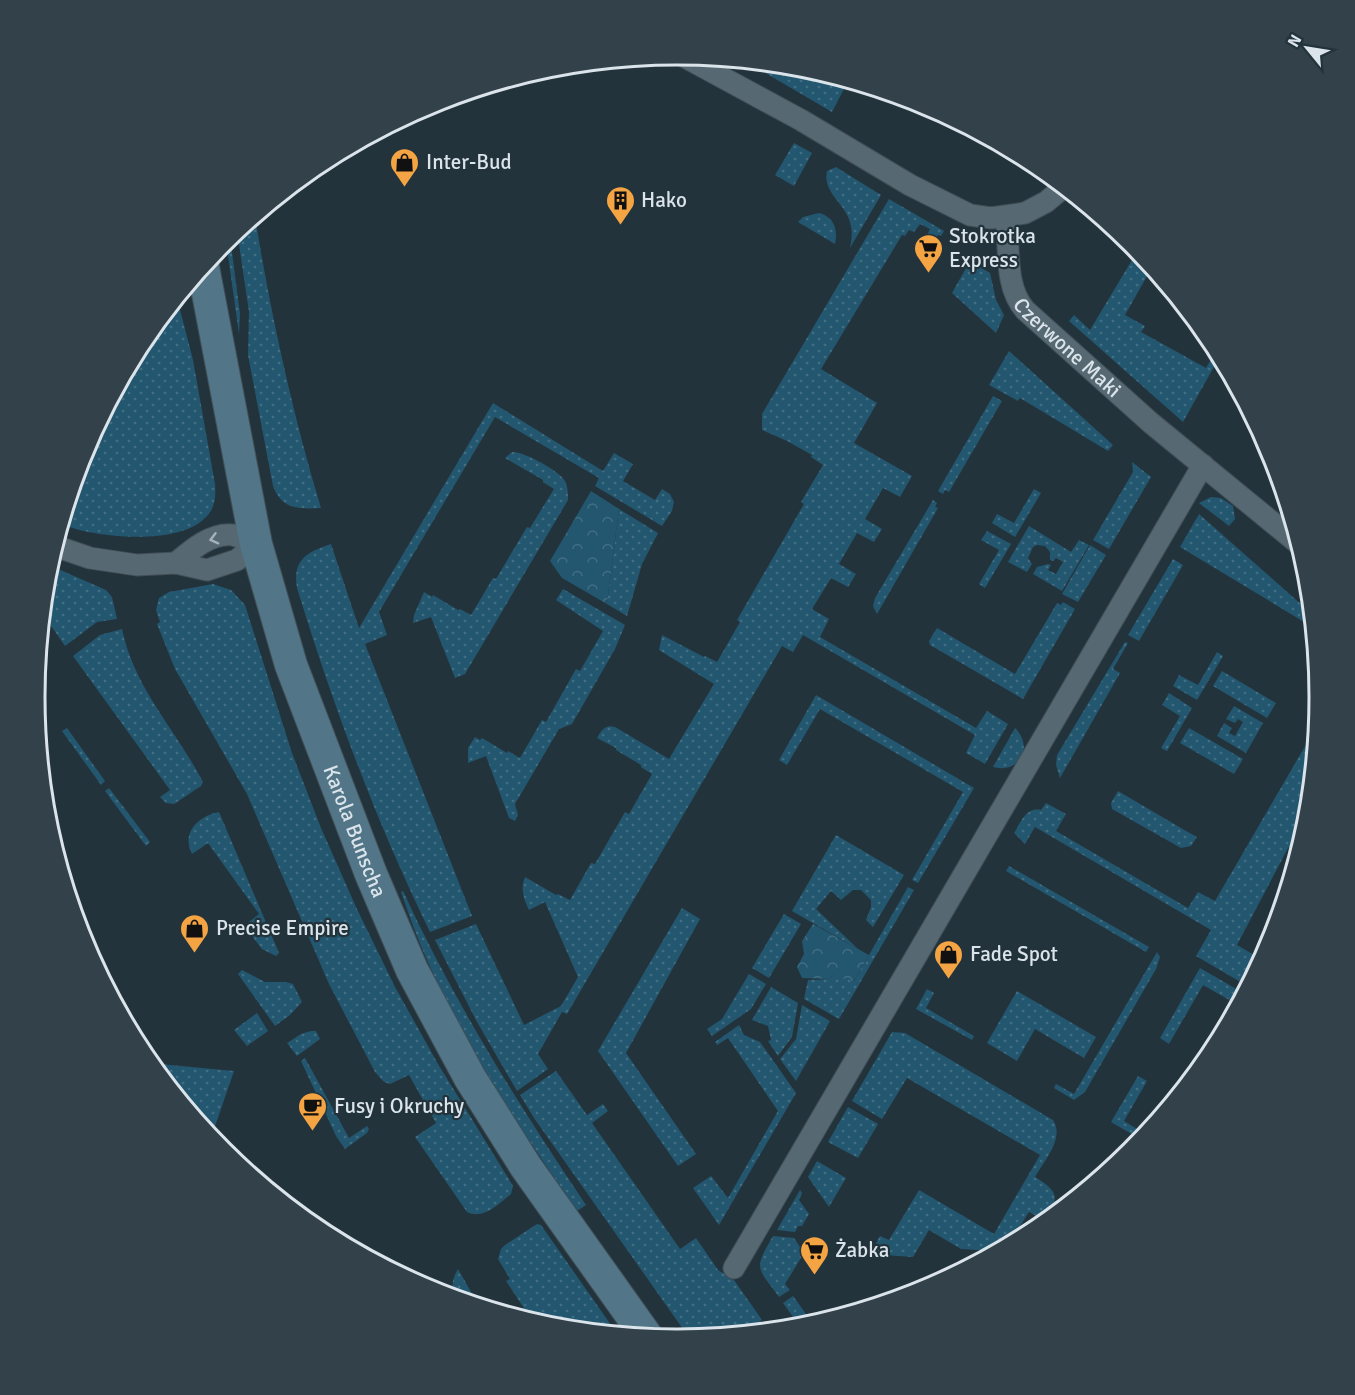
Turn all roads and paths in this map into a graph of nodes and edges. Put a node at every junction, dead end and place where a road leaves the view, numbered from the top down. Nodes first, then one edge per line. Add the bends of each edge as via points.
1 (700, 66) edge
2 (1058, 192) edge
3 (1006, 217) junction
4 (205, 277) edge
5 (1203, 465) junction
6 (1288, 535) edge
7 (256, 544) junction
8 (63, 549) edge
9 (734, 1268) dead end
10 (641, 1329) edge

1 - 3 street via 955,209 983,218
2 - 3 street via 1032,210
3 - 5 street, Czerwone Maki via 1011,282 1022,306 1096,375
4 - 7 main road, Karola Bunscha
5 - 6 street, Czerwone Maki
5 - 9 street
7 - 8 street via 237,560 207,570 177,563 137,565 90,558
7 - 10 main road, Karola Bunscha via 291,664 412,970 502,1130

